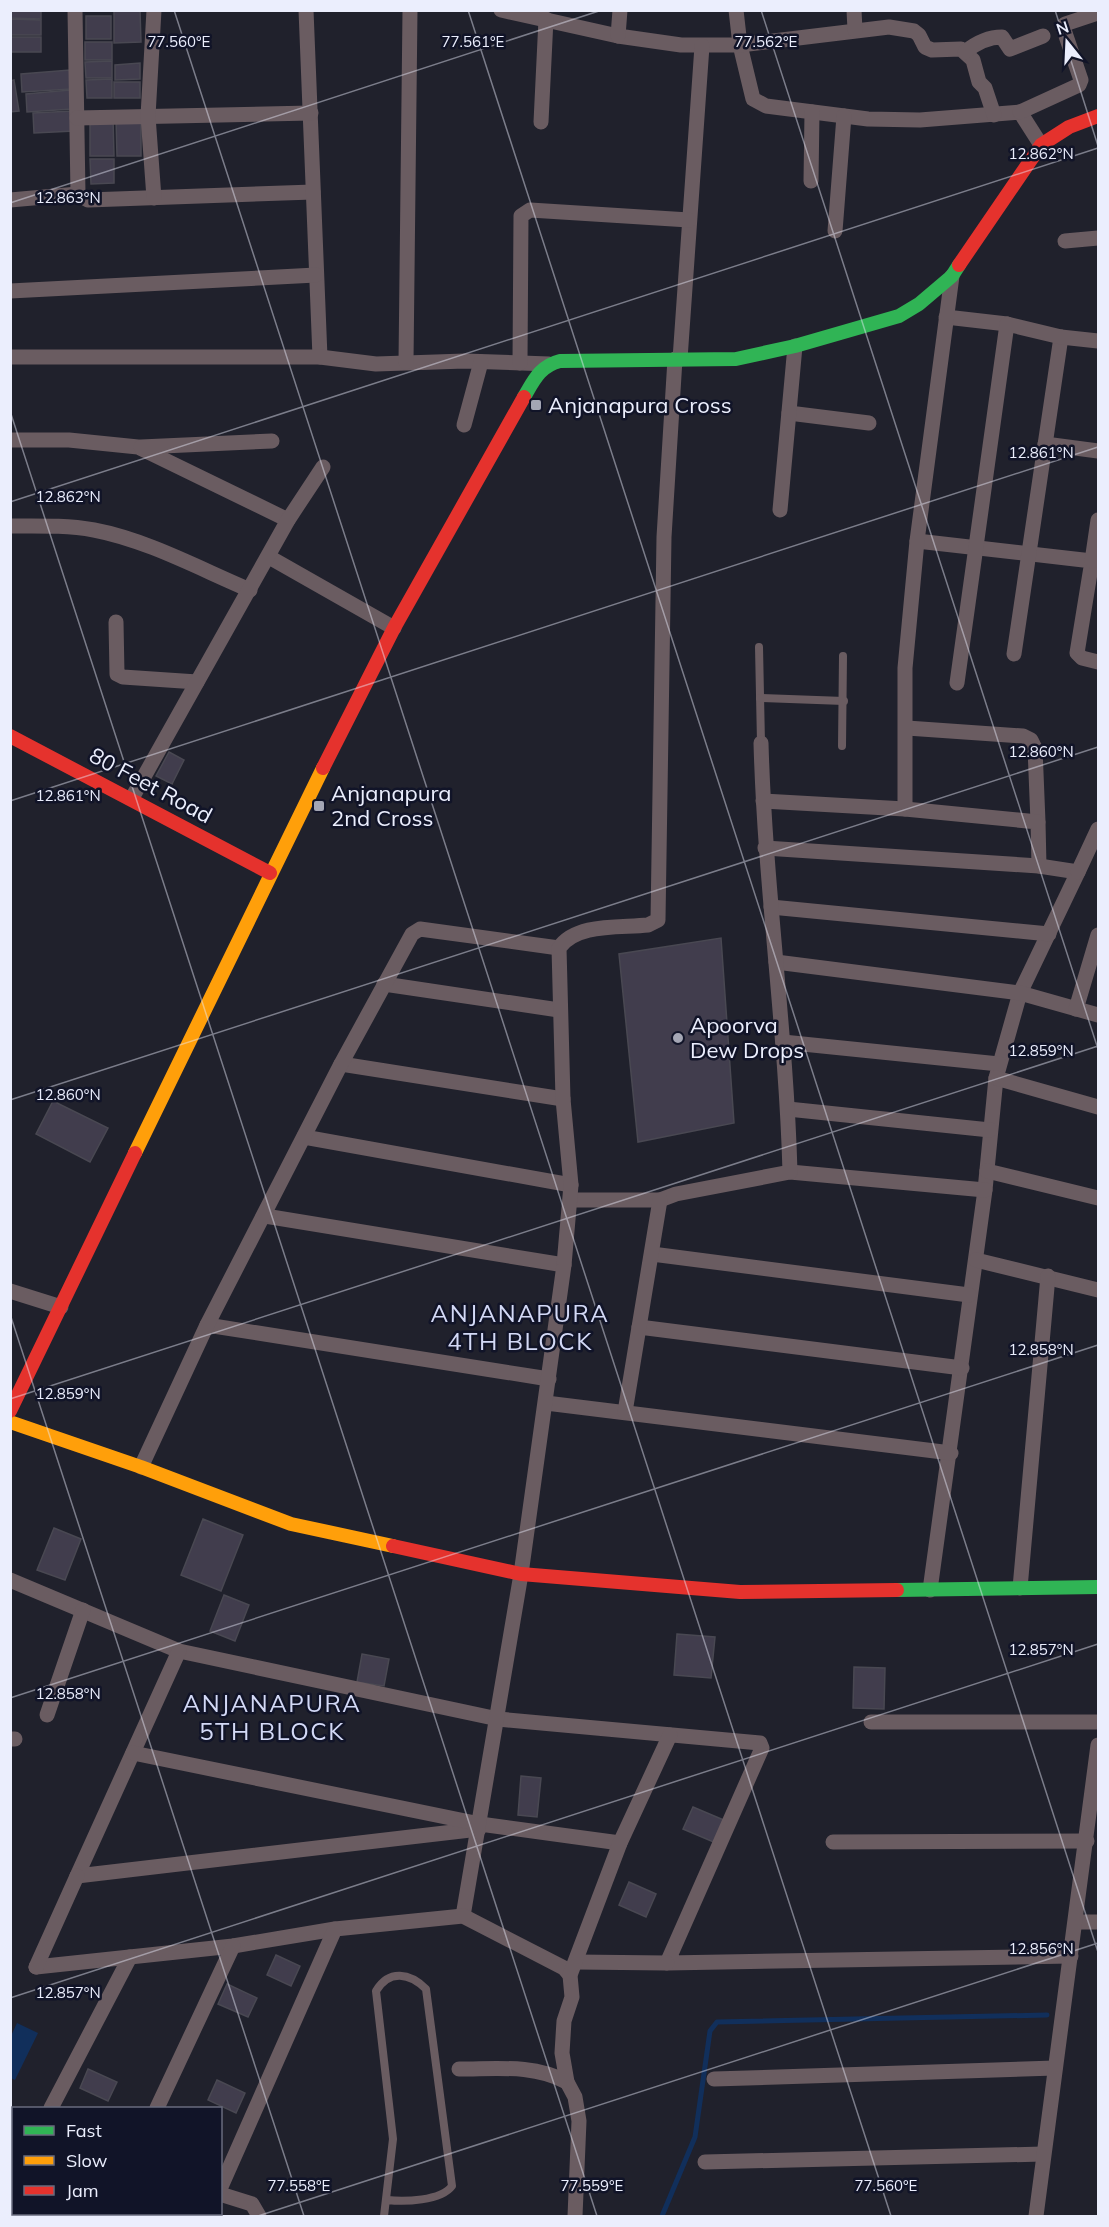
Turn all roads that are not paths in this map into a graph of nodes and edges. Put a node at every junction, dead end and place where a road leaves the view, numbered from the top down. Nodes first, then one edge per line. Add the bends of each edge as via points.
1 (75, 10) edge
2 (154, 10) edge
3 (306, 10) edge
4 (410, 10) edge
5 (501, 10) edge
6 (621, 10) edge
7 (736, 10) edge
8 (854, 10) edge
9 (509, 11) edge
10 (1098, 13) edge
11 (546, 19) junction
12 (855, 30) junction
13 (618, 36) junction
14 (1043, 36) dead end
15 (740, 45) junction
16 (702, 46) junction
17 (965, 52) junction
18 (812, 112) junction
19 (1020, 112) junction
20 (311, 113) junction
21 (994, 114) junction
22 (148, 116) junction
23 (844, 116) junction
24 (1098, 116) edge
25 (77, 118) junction
26 (541, 122) dead end
27 (1041, 145) junction
28 (811, 181) dead end
29 (314, 192) junction
30 (78, 194) junction
31 (154, 198) junction
32 (10, 200) edge
33 (690, 220) junction
34 (835, 231) dead end
35 (1098, 238) edge
36 (1065, 241) dead end
37 (316, 274) junction
38 (952, 276) junction
39 (10, 291) edge
40 (946, 317) junction
41 (1007, 324) junction
42 (1061, 337) junction
43 (1098, 341) edge
44 (795, 346) junction
45 (10, 357) edge
46 (320, 357) junction
47 (677, 359) junction
48 (406, 362) junction
49 (481, 362) junction
50 (520, 363) junction
51 (549, 364) junction
52 (789, 413) junction
53 (868, 423) dead end
54 (464, 425) dead end
55 (10, 440) edge
56 (272, 441) dead end
57 (1045, 444) junction
58 (138, 447) junction
59 (1098, 452) edge
60 (322, 466) dead end
61 (780, 510) dead end
62 (288, 520) junction
63 (1098, 520) edge
64 (10, 526) edge
65 (917, 540) junction
66 (974, 549) junction
67 (1028, 554) junction
68 (269, 557) junction
69 (1092, 561) junction
70 (250, 590) junction
71 (116, 622) dead end
72 (394, 628) junction
73 (759, 647) dead end
74 (1014, 654) dead end
75 (843, 656) dead end
76 (1098, 662) edge
77 (197, 682) junction
78 (957, 683) dead end
79 (760, 698) junction
80 (844, 701) junction
81 (907, 728) junction
82 (10, 736) edge
83 (761, 743) joint
84 (842, 746) dead end
85 (132, 798) junction
86 (763, 801) junction
87 (906, 809) junction
88 (1038, 822) junction
89 (1098, 828) edge
90 (765, 848) junction
91 (1039, 866) junction
92 (1078, 872) junction
93 (270, 873) junction
94 (771, 907) junction
95 (1049, 934) junction
96 (1098, 935) edge
97 (559, 948) junction
98 (776, 962) junction
99 (384, 984) junction
100 (1020, 993) junction
101 (1076, 1009) junction
102 (559, 1010) junction
103 (1098, 1015) edge
104 (783, 1042) junction
105 (341, 1064) junction
106 (998, 1071) junction
107 (562, 1099) junction
108 (1098, 1107) edge
109 (788, 1109) junction
110 (990, 1130) junction
111 (304, 1137) junction
112 (987, 1171) junction
113 (790, 1172) junction
114 (985, 1190) junction
115 (571, 1192) junction
116 (1098, 1198) edge
117 (660, 1200) junction
118 (265, 1216) junction
119 (652, 1254) junction
120 (976, 1260) junction
121 (564, 1265) junction
122 (1048, 1276) junction
123 (1098, 1290) edge
124 (10, 1291) edge
125 (969, 1295) junction
126 (61, 1307) junction
127 (207, 1325) junction
128 (639, 1327) junction
129 (962, 1368) junction
130 (549, 1379) junction
131 (546, 1403) junction
132 (10, 1411) edge
133 (625, 1412) junction
134 (10, 1422) edge
135 (951, 1452) junction
136 (141, 1467) junction
137 (521, 1574) junction
138 (10, 1580) edge
139 (1098, 1587) edge
140 (1020, 1588) junction
141 (930, 1590) junction
142 (83, 1610) junction
143 (179, 1651) junction
144 (47, 1715) dead end
145 (498, 1719) junction
146 (871, 1722) dead end
147 (1098, 1722) edge
148 (670, 1736) junction
149 (1098, 1745) edge
150 (133, 1753) junction
151 (1097, 1776) edge
152 (480, 1826) junction
153 (1087, 1841) junction
154 (833, 1842) dead end
155 (620, 1843) junction
156 (77, 1876) junction
157 (463, 1916) junction
158 (1076, 1922) junction
159 (1098, 1922) edge
160 (335, 1929) junction
161 (233, 1946) junction
162 (1071, 1956) junction
163 (130, 1957) junction
164 (667, 1963) junction
165 (573, 1968) junction
166 (1055, 2068) junction
167 (459, 2069) dead end
168 (714, 2079) dead end
169 (567, 2082) junction
170 (52, 2107) edge
171 (158, 2107) edge
172 (1043, 2154) junction
173 (705, 2162) dead end
174 (222, 2184) edge
175 (222, 2195) edge
176 (387, 2200) junction
177 (259, 2217) edge
178 (384, 2217) edge
179 (575, 2217) edge
180 (1036, 2217) edge

1 - 25 street
2 - 22 street
3 - 20 street
4 - 48 street
5 - 9 street
6 - 13 street
7 - 15 street
8 - 12 street
9 - 11 street
10 - 19 street via 1065,24 1081,80 1079,85
11 - 13 street
11 - 26 street
12 - 15 street
12 - 17 street via 890,27 914,31 925,47 932,50 956,47
13 - 16 street
14 - 17 street via 1010,49 1002,37 993,37
15 - 16 street
15 - 18 street via 753,99 766,106
16 - 33 street
17 - 21 street via 973,60
18 - 23 street
18 - 28 street
19 - 21 street
19 - 27 street
20 - 22 street
20 - 29 street
21 - 23 street via 920,120
22 - 25 street
22 - 31 street
23 - 34 street
24 - 27 main road via 1069,127
25 - 30 street
27 - 38 main road
29 - 31 street
29 - 37 street
30 - 31 street via 88,200
30 - 32 street
33 - 47 street
33 - 50 street via 530,210 524,213
35 - 36 street
37 - 39 street
37 - 46 street
38 - 40 street
38 - 44 main road via 898,316
40 - 41 street
40 - 65 street
41 - 42 street
41 - 66 street
42 - 43 street
42 - 57 street
44 - 47 main road via 736,359
44 - 52 street
45 - 46 street
46 - 48 street via 351,362
47 - 51 main road
47 - 97 street via 664,537 658,920 648,925 577,932 565,938
48 - 49 street
49 - 50 street
49 - 54 street
50 - 51 street
51 - 72 main road via 538,373
52 - 53 street
52 - 61 street
55 - 58 street via 69,440
56 - 58 street
57 - 59 street
57 - 67 street
58 - 62 street
60 - 62 street
62 - 68 street
63 - 69 street
64 - 70 street via 96,530
65 - 66 street
65 - 81 street via 905,668
66 - 67 street
66 - 78 street
67 - 69 street
67 - 74 street
68 - 70 street
68 - 72 street
69 - 76 street via 1077,653
70 - 77 street
71 - 77 street via 117,674
72 - 93 main road
73 - 79 lane
75 - 80 lane
77 - 85 street
79 - 80 lane
79 - 83 lane
80 - 84 lane
81 - 87 street
81 - 88 street via 1023,736 1031,740 1035,748
82 - 85 main road, 80 Feet Road
83 - 86 street
85 - 93 main road, 80 Feet Road
86 - 87 street
86 - 90 street
87 - 88 street
88 - 91 street
89 - 92 street
90 - 91 street
90 - 94 street
91 - 92 street
92 - 95 street
93 - 126 main road
94 - 95 street
94 - 98 street
95 - 100 street
96 - 101 street
97 - 99 street via 420,929 412,934
97 - 102 street
98 - 100 street
98 - 104 street
99 - 102 street
99 - 105 street
100 - 101 street
100 - 106 street
101 - 103 street
102 - 107 street
104 - 106 street
104 - 109 street
105 - 107 street
105 - 111 street
106 - 108 street
106 - 110 street
107 - 115 street
109 - 110 street
109 - 113 street
110 - 112 street
111 - 115 street
111 - 118 street
112 - 114 street
112 - 116 street
113 - 114 street
113 - 117 street
114 - 120 street
115 - 117 street
115 - 121 street
117 - 119 street
118 - 121 street
118 - 127 street
119 - 125 street
119 - 128 street
120 - 122 street
120 - 125 street
121 - 130 street
122 - 123 street
122 - 140 street
124 - 126 street
125 - 129 street
126 - 132 main road
127 - 130 street
127 - 136 street
128 - 129 street
128 - 133 street
129 - 135 street
130 - 131 street
131 - 133 street
131 - 137 street
133 - 135 street
134 - 136 main road
135 - 141 street
136 - 137 main road via 291,1524
137 - 141 main road via 740,1592
137 - 145 street
138 - 142 street
139 - 140 main road
140 - 141 main road
142 - 143 street
142 - 144 street
143 - 145 street
143 - 150 street
145 - 148 street
145 - 152 street
146 - 147 street
148 - 155 street
148 - 164 street via 762,1746
149 - 151 street
150 - 152 street
150 - 156 street
151 - 153 street
152 - 155 street
152 - 156 street
152 - 157 street
153 - 154 street
153 - 158 street
155 - 165 street
156 - 163 street via 36,1967
157 - 160 street
157 - 165 street via 564,1968
158 - 159 street
158 - 162 street
160 - 161 street
160 - 174 street
161 - 163 street
161 - 171 street
162 - 164 street
162 - 166 street
163 - 170 street
164 - 165 street
165 - 169 street via 562,2053
166 - 168 street
166 - 172 street
167 - 169 street via 521,2068 548,2072
169 - 179 street via 575,2097 579,2121
172 - 173 street
172 - 180 street
175 - 177 street via 252,2204
176 - 176 lane via 393,2139 376,1990 381,1982 396,1975 410,1976 426,1989 452,2186 448,2192 434,2196
176 - 178 lane

